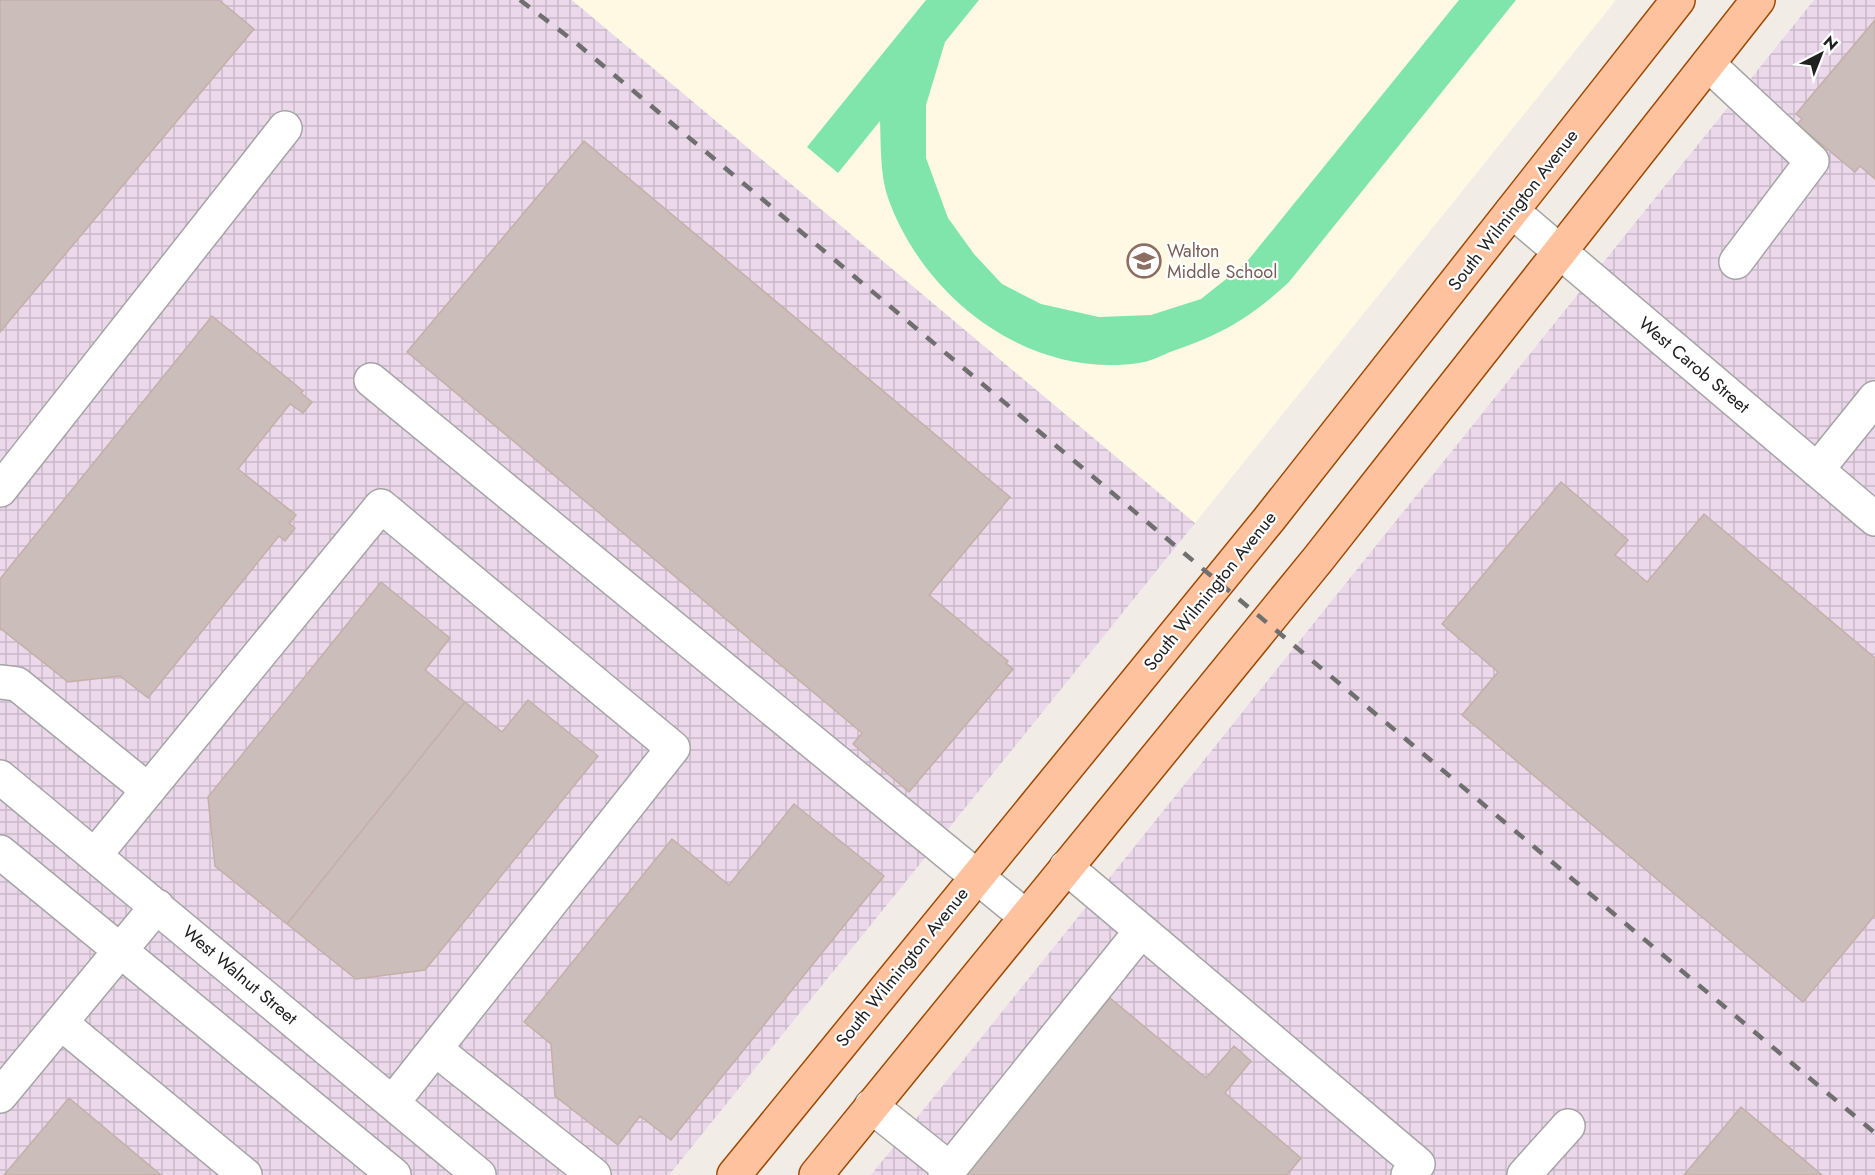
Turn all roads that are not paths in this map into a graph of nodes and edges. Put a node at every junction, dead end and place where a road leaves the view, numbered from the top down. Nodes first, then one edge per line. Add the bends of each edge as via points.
1 (1678, 0) edge
2 (1758, 0) edge
3 (1708, 64) junction
4 (285, 128) dead end
5 (1512, 211) junction
6 (1560, 252) junction
7 (1736, 262) dead end
8 (371, 380) dead end
9 (1875, 398) edge
10 (1817, 470) junction
11 (0, 490) edge
12 (1875, 519) edge
13 (0, 682) edge
14 (0, 777) edge
15 (148, 790) junction
16 (0, 852) edge
17 (95, 855) junction
18 (1066, 867) junction
19 (976, 876) junction
20 (157, 906) junction
21 (1025, 916) junction
22 (1141, 930) junction
23 (120, 950) junction
24 (61, 1023) junction
25 (435, 1049) junction
26 (0, 1096) edge
27 (393, 1102) junction
28 (871, 1106) junction
29 (1568, 1126) dead end
30 (947, 1172) edge
31 (245, 1175) edge
32 (394, 1175) edge
33 (479, 1175) edge
34 (594, 1175) edge
35 (734, 1175) edge
36 (816, 1175) edge
37 (1408, 1175) edge
38 (1524, 1175) edge

1 - 5 main road, South Wilmington Avenue
2 - 3 main road
3 - 6 main road
3 - 7 street via 1812,161
4 - 11 street
5 - 6 street, West Carob Street
5 - 19 main road, South Wilmington Avenue via 1270,518
6 - 10 street, West Carob Street
6 - 18 main road via 1319,558
8 - 19 street
9 - 10 street
10 - 12 street, West Carob Street
13 - 15 street via 16,684
14 - 17 street, West Walnut Street
15 - 17 street
15 - 25 street via 381,506 672,748
16 - 23 street
17 - 20 street, West Walnut Street
18 - 21 main road
18 - 22 street
19 - 21 street
19 - 35 main road, South Wilmington Avenue
20 - 23 street
20 - 27 street, West Walnut Street
21 - 28 main road
22 - 30 street
22 - 37 street via 1418,1164
23 - 24 street
23 - 32 street
24 - 26 street
24 - 31 street
25 - 27 street
25 - 34 street
27 - 33 street, West Walnut Street
28 - 30 street
28 - 36 main road
29 - 38 street

